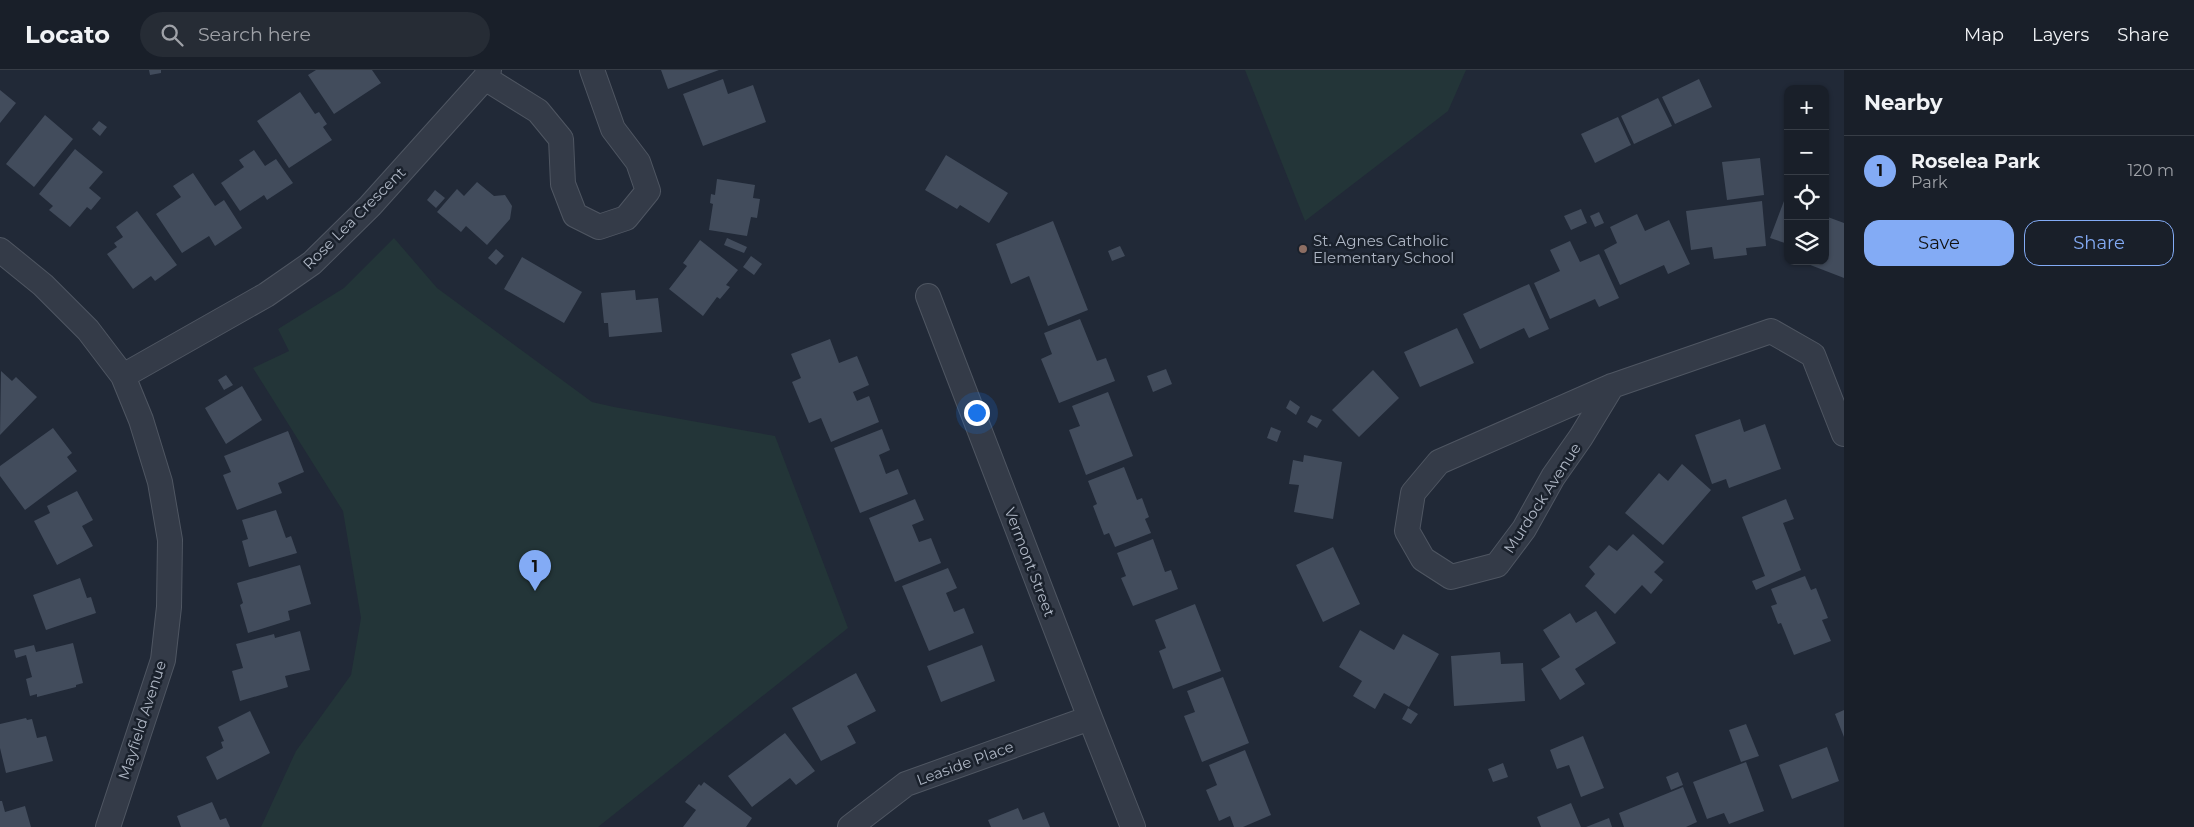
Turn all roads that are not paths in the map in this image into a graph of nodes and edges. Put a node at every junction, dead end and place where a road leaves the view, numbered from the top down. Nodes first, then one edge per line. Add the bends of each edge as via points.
1 (592, 70) edge
2 (487, 74) edge
3 (0, 250) edge
4 (928, 296) dead end
5 (123, 376) junction
6 (1612, 386) junction
7 (1844, 434) edge
8 (1090, 718) junction
9 (108, 827) edge
10 (850, 827) edge
11 (1133, 827) edge

1 - 2 street, Rose Lea Crescent via 613,129 638,162 648,191 626,218 599,226 575,214 563,184 561,139 538,111
2 - 5 street, Rose Lea Crescent via 370,206 312,263 266,295
3 - 5 street, Mayfield Avenue via 43,285 88,330
4 - 8 street, Vermont Street
5 - 9 street, Mayfield Avenue via 160,482 170,540 170,606 163,660
6 - 6 street, Murdock Avenue via 1439,462 1413,493 1407,531 1423,558 1451,577 1497,565 1524,530 1553,477
6 - 7 street, Murdock Avenue via 1770,330 1814,355
8 - 10 street, Leaside Place via 906,784
8 - 11 street, Vermont Street

